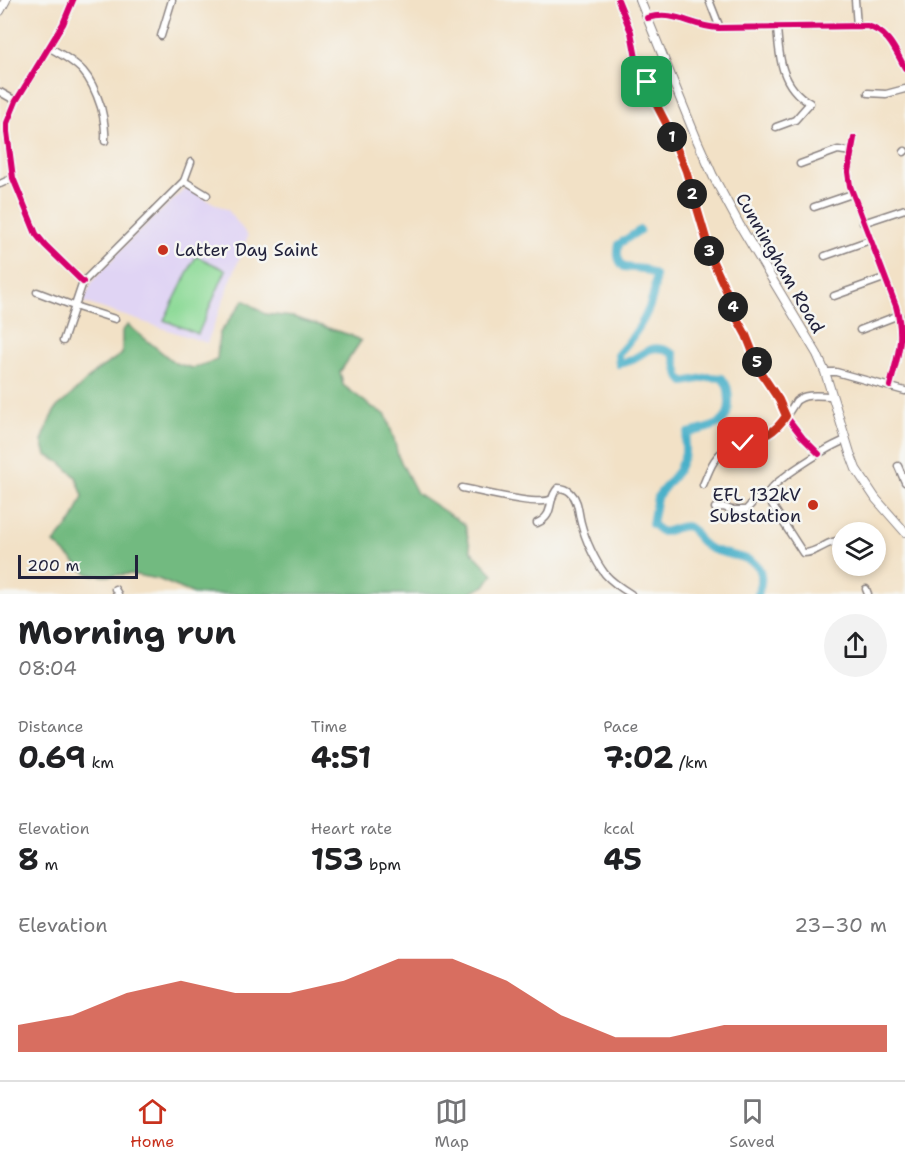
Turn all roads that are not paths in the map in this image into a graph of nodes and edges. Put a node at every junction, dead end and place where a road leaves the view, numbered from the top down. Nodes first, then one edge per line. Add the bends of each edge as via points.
1 (6, 0) edge
2 (73, 0) edge
3 (172, 0) edge
4 (618, 0) edge
5 (640, 0) edge
6 (709, 0) edge
7 (855, 0) edge
8 (0, 11) edge
9 (647, 18) junction
10 (856, 26) junction
11 (777, 27) junction
12 (720, 28) junction
13 (161, 36) dead end
14 (50, 48) junction
15 (905, 68) edge
16 (905, 88) edge
17 (0, 92) edge
18 (868, 93) dead end
19 (16, 101) junction
20 (776, 127) dead end
21 (854, 138) dead end
22 (105, 141) dead end
23 (850, 152) junction
24 (191, 162) dead end
25 (800, 164) dead end
26 (13, 178) junction
27 (184, 181) junction
28 (0, 184) edge
29 (852, 194) junction
30 (207, 195) dead end
31 (814, 207) dead end
32 (905, 210) edge
33 (864, 223) junction
34 (870, 240) junction
35 (825, 256) dead end
36 (884, 278) junction
37 (83, 282) junction
38 (37, 292) dead end
39 (834, 296) dead end
40 (74, 306) junction
41 (899, 315) junction
42 (115, 319) dead end
43 (861, 330) dead end
44 (903, 337) edge
45 (63, 340) dead end
46 (825, 372) junction
47 (890, 386) junction
48 (905, 390) edge
49 (832, 396) junction
50 (786, 416) junction
51 (846, 440) junction
52 (819, 454) junction
53 (898, 466) dead end
54 (905, 482) edge
55 (703, 485) dead end
56 (462, 488) dead end
57 (768, 493) junction
58 (552, 499) junction
59 (715, 508) dead end
60 (537, 523) dead end
61 (905, 532) edge
62 (832, 543) edge
63 (631, 594) edge

1 - 8 main road
2 - 14 street
3 - 13 street
4 - 50 street via 636,58 686,171 713,262 761,373
5 - 9 main road, Cunningham Road
6 - 12 street
7 - 10 street
9 - 12 street via 670,16
9 - 46 main road, Cunningham Road via 717,184
10 - 11 street
10 - 15 street via 882,32
11 - 12 street
11 - 20 street via 786,77 793,90 810,103 795,120
14 - 19 street
14 - 22 street via 69,58 89,77 102,111
16 - 18 street via 886,94
17 - 19 street
19 - 26 street via 7,123
21 - 23 street
23 - 25 street via 838,150
23 - 29 street
24 - 27 street
26 - 28 street
26 - 37 street via 36,234
27 - 30 street
27 - 37 street
29 - 31 street
29 - 33 street
32 - 33 street
33 - 34 street
34 - 35 street
34 - 36 street
36 - 39 street
36 - 41 street
37 - 40 street
38 - 40 street
40 - 42 street
40 - 45 street
41 - 43 street
41 - 44 street
44 - 47 street
46 - 47 street
46 - 49 main road, Cunningham Road
47 - 48 street
49 - 50 street via 800,398
49 - 51 main road, Cunningham Road
50 - 52 street
50 - 55 street via 766,436 719,454
51 - 52 street
51 - 61 main road, Cunningham Road via 862,480
52 - 57 street via 780,480
53 - 54 street
56 - 58 street via 523,500
57 - 59 street via 746,510
57 - 62 street via 803,553
58 - 60 street via 548,515
58 - 63 street via 558,488 570,492 588,542 605,574

